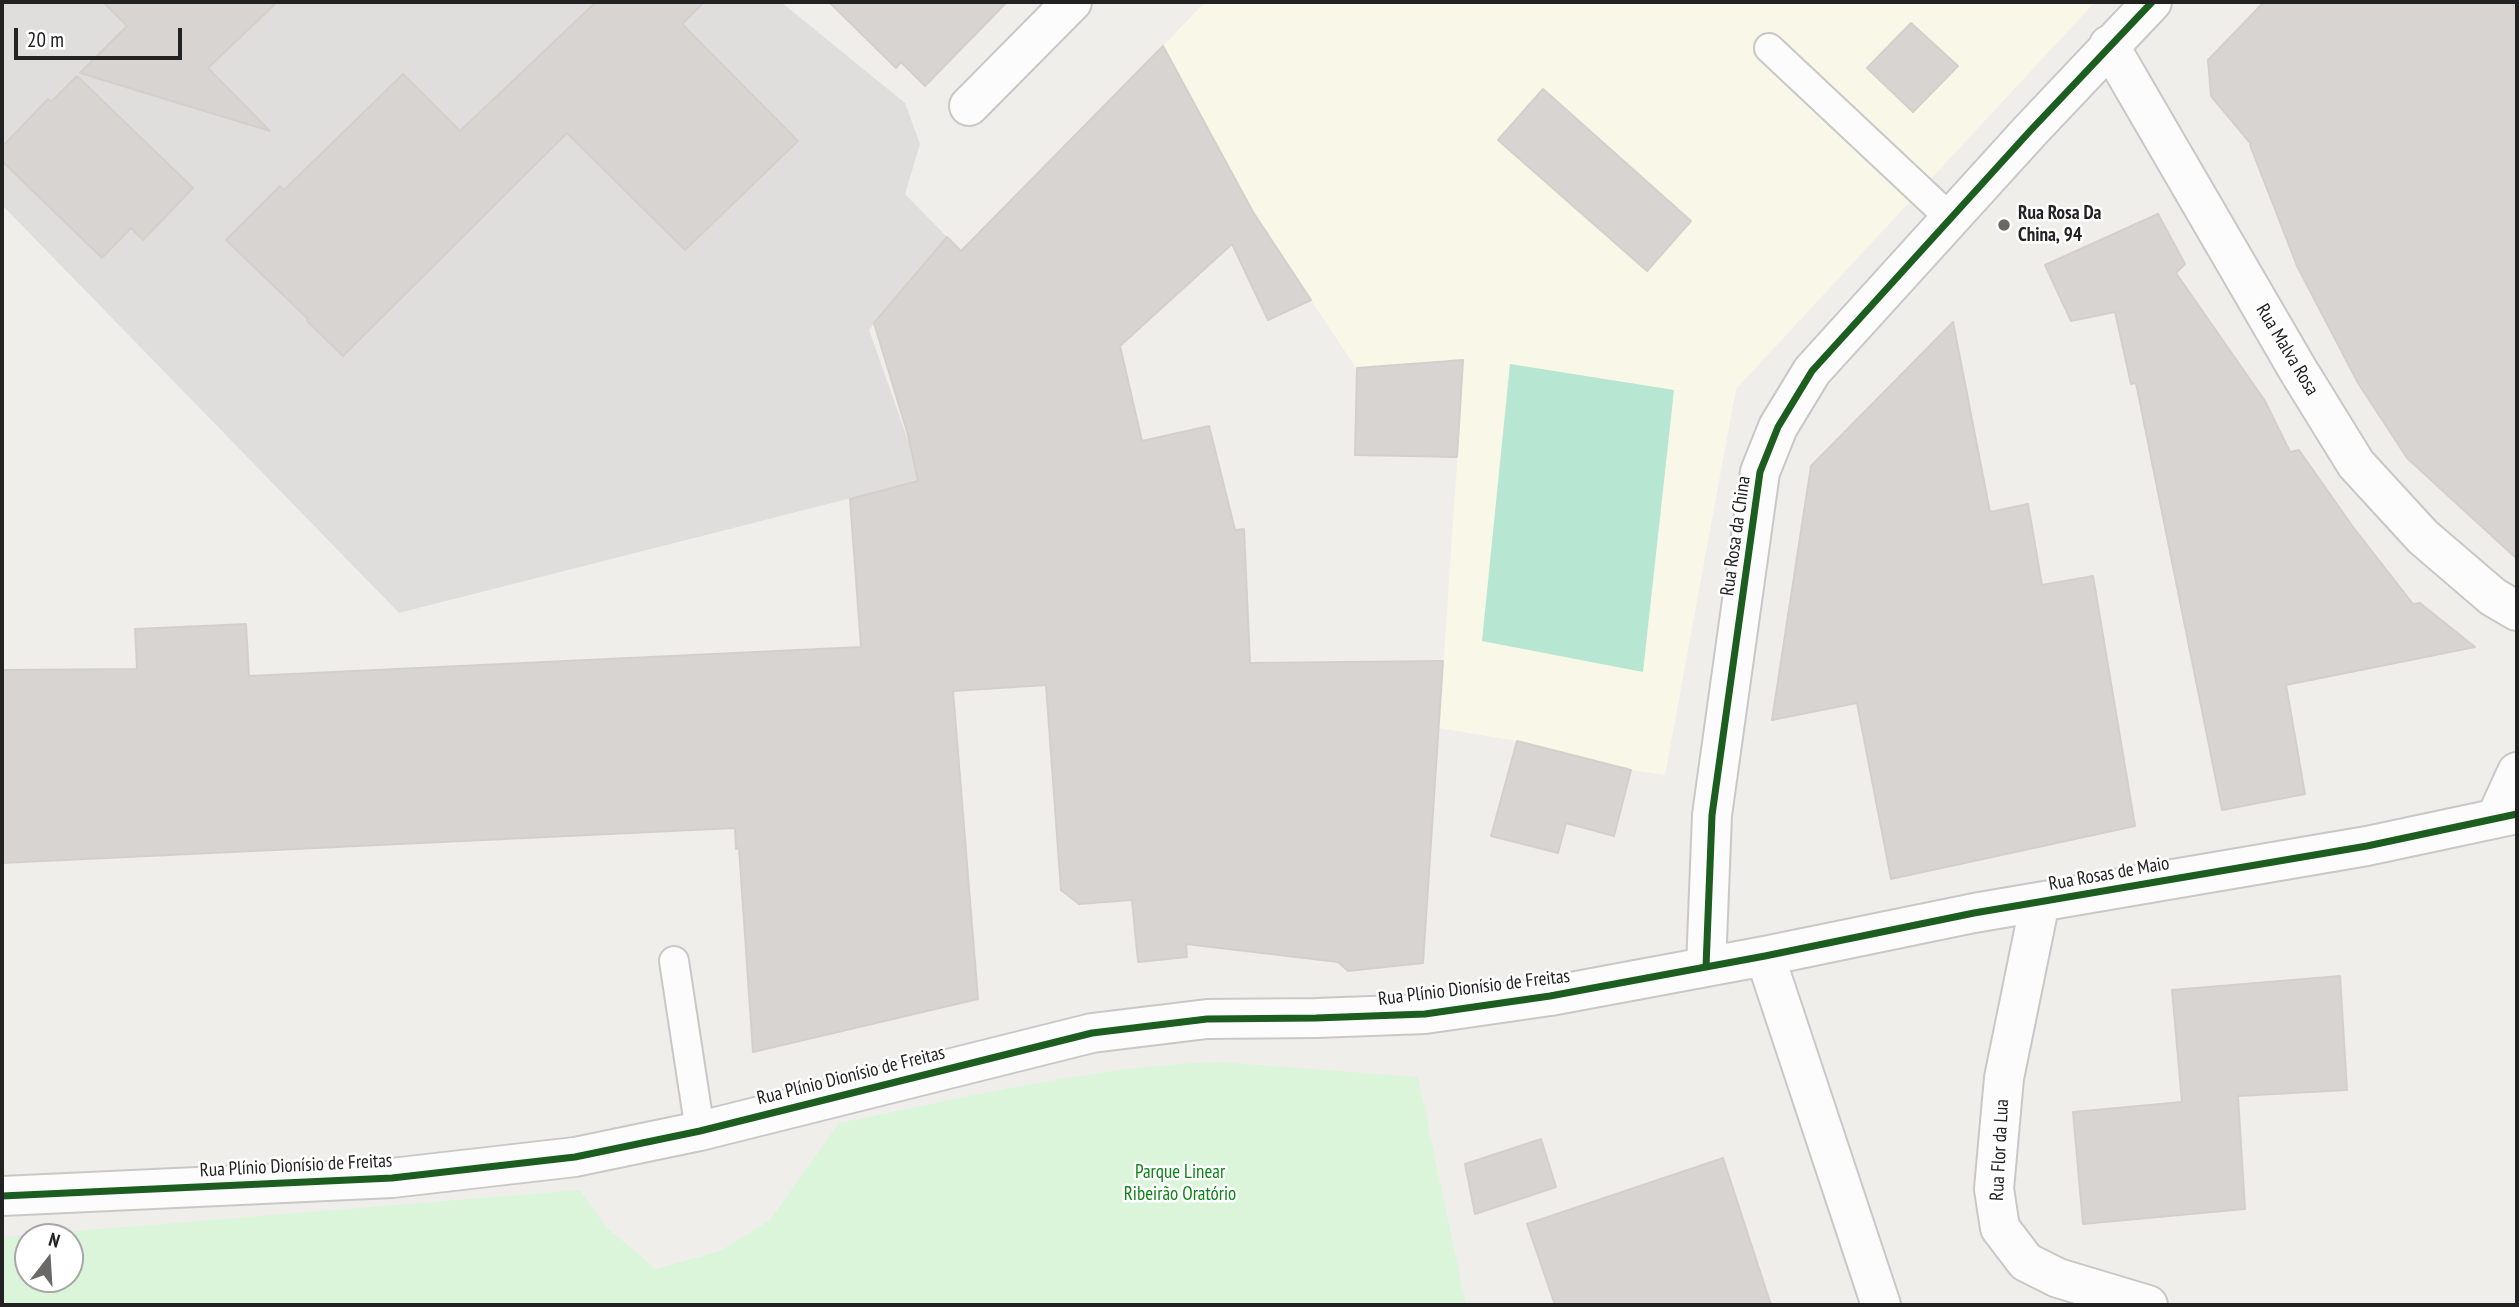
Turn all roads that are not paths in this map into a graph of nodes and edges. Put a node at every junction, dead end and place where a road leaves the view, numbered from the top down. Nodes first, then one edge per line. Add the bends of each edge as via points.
1 (1072, 2) edge
2 (2152, 2) edge
3 (2109, 45) junction
4 (1769, 48) dead end
5 (969, 106) dead end
6 (1950, 218) junction
7 (2517, 611) edge
8 (2517, 772) edge
9 (2507, 816) edge
10 (2040, 902) junction
11 (1765, 956) junction
12 (674, 961) dead end
13 (1706, 967) junction
14 (700, 1131) junction
15 (2, 1196) edge
16 (1881, 1305) edge
17 (2148, 1305) edge

1 - 5 street
2 - 3 street, Rua Rosa da China
3 - 6 street, Rua Rosa da China
3 - 7 street, Rua Malva Rosa via 2356,464 2423,537 2493,597
4 - 6 lane
6 - 13 street, Rua Rosa da China via 1812,371 1778,427 1760,472 1712,815
8 - 9 street
9 - 10 street, Rua Rosas de Maio via 2367,846
10 - 11 street, Rua Rosas de Maio
10 - 17 street, Rua Flor da Lua via 2004,1078 1994,1189 2000,1228 2026,1262 2047,1273
11 - 13 street, Rua Rosas de Maio
11 - 16 street
12 - 14 lane
13 - 14 street, Rua Plínio Dionísio de Freitas via 1425,1014 1207,1019 1092,1033
14 - 15 street, Rua Plínio Dionísio de Freitas via 575,1157 392,1178

